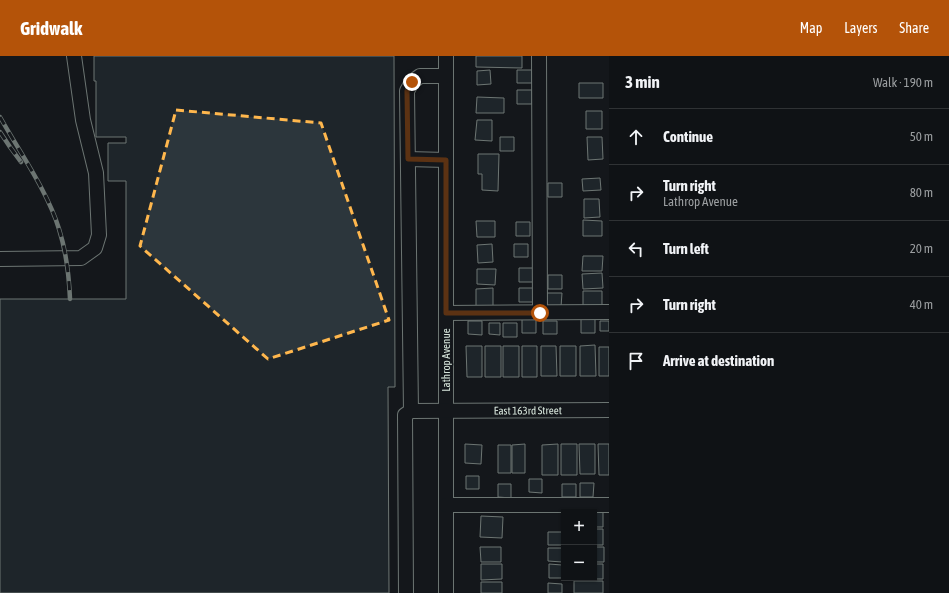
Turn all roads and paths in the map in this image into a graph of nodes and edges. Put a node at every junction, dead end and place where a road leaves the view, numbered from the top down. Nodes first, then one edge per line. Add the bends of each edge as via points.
1 (74, 56) edge
2 (446, 56) edge
3 (539, 56) edge
4 (446, 76) junction
5 (408, 159) junction
6 (446, 160) junction
7 (0, 259) edge
8 (609, 312) edge
9 (446, 313) junction
10 (540, 313) junction
11 (609, 410) edge
12 (411, 411) junction
13 (446, 412) junction
14 (446, 506) junction
15 (609, 506) edge
16 (406, 593) edge
17 (446, 593) edge

1 - 7 street via 83,120 96,173 99,235 95,248 81,258
2 - 4 street, Lathrop Avenue
3 - 10 street
4 - 5 street via 420,76 412,82 407,91
4 - 6 street, Lathrop Avenue
5 - 6 street
5 - 12 street
6 - 9 street, Lathrop Avenue
8 - 10 street
9 - 10 street
9 - 13 street, Lathrop Avenue
11 - 13 street, East 163rd Street
12 - 13 street, East 163rd Street
12 - 16 street via 405,415
13 - 14 street, Lathrop Avenue
14 - 15 street
14 - 17 street, Lathrop Avenue

